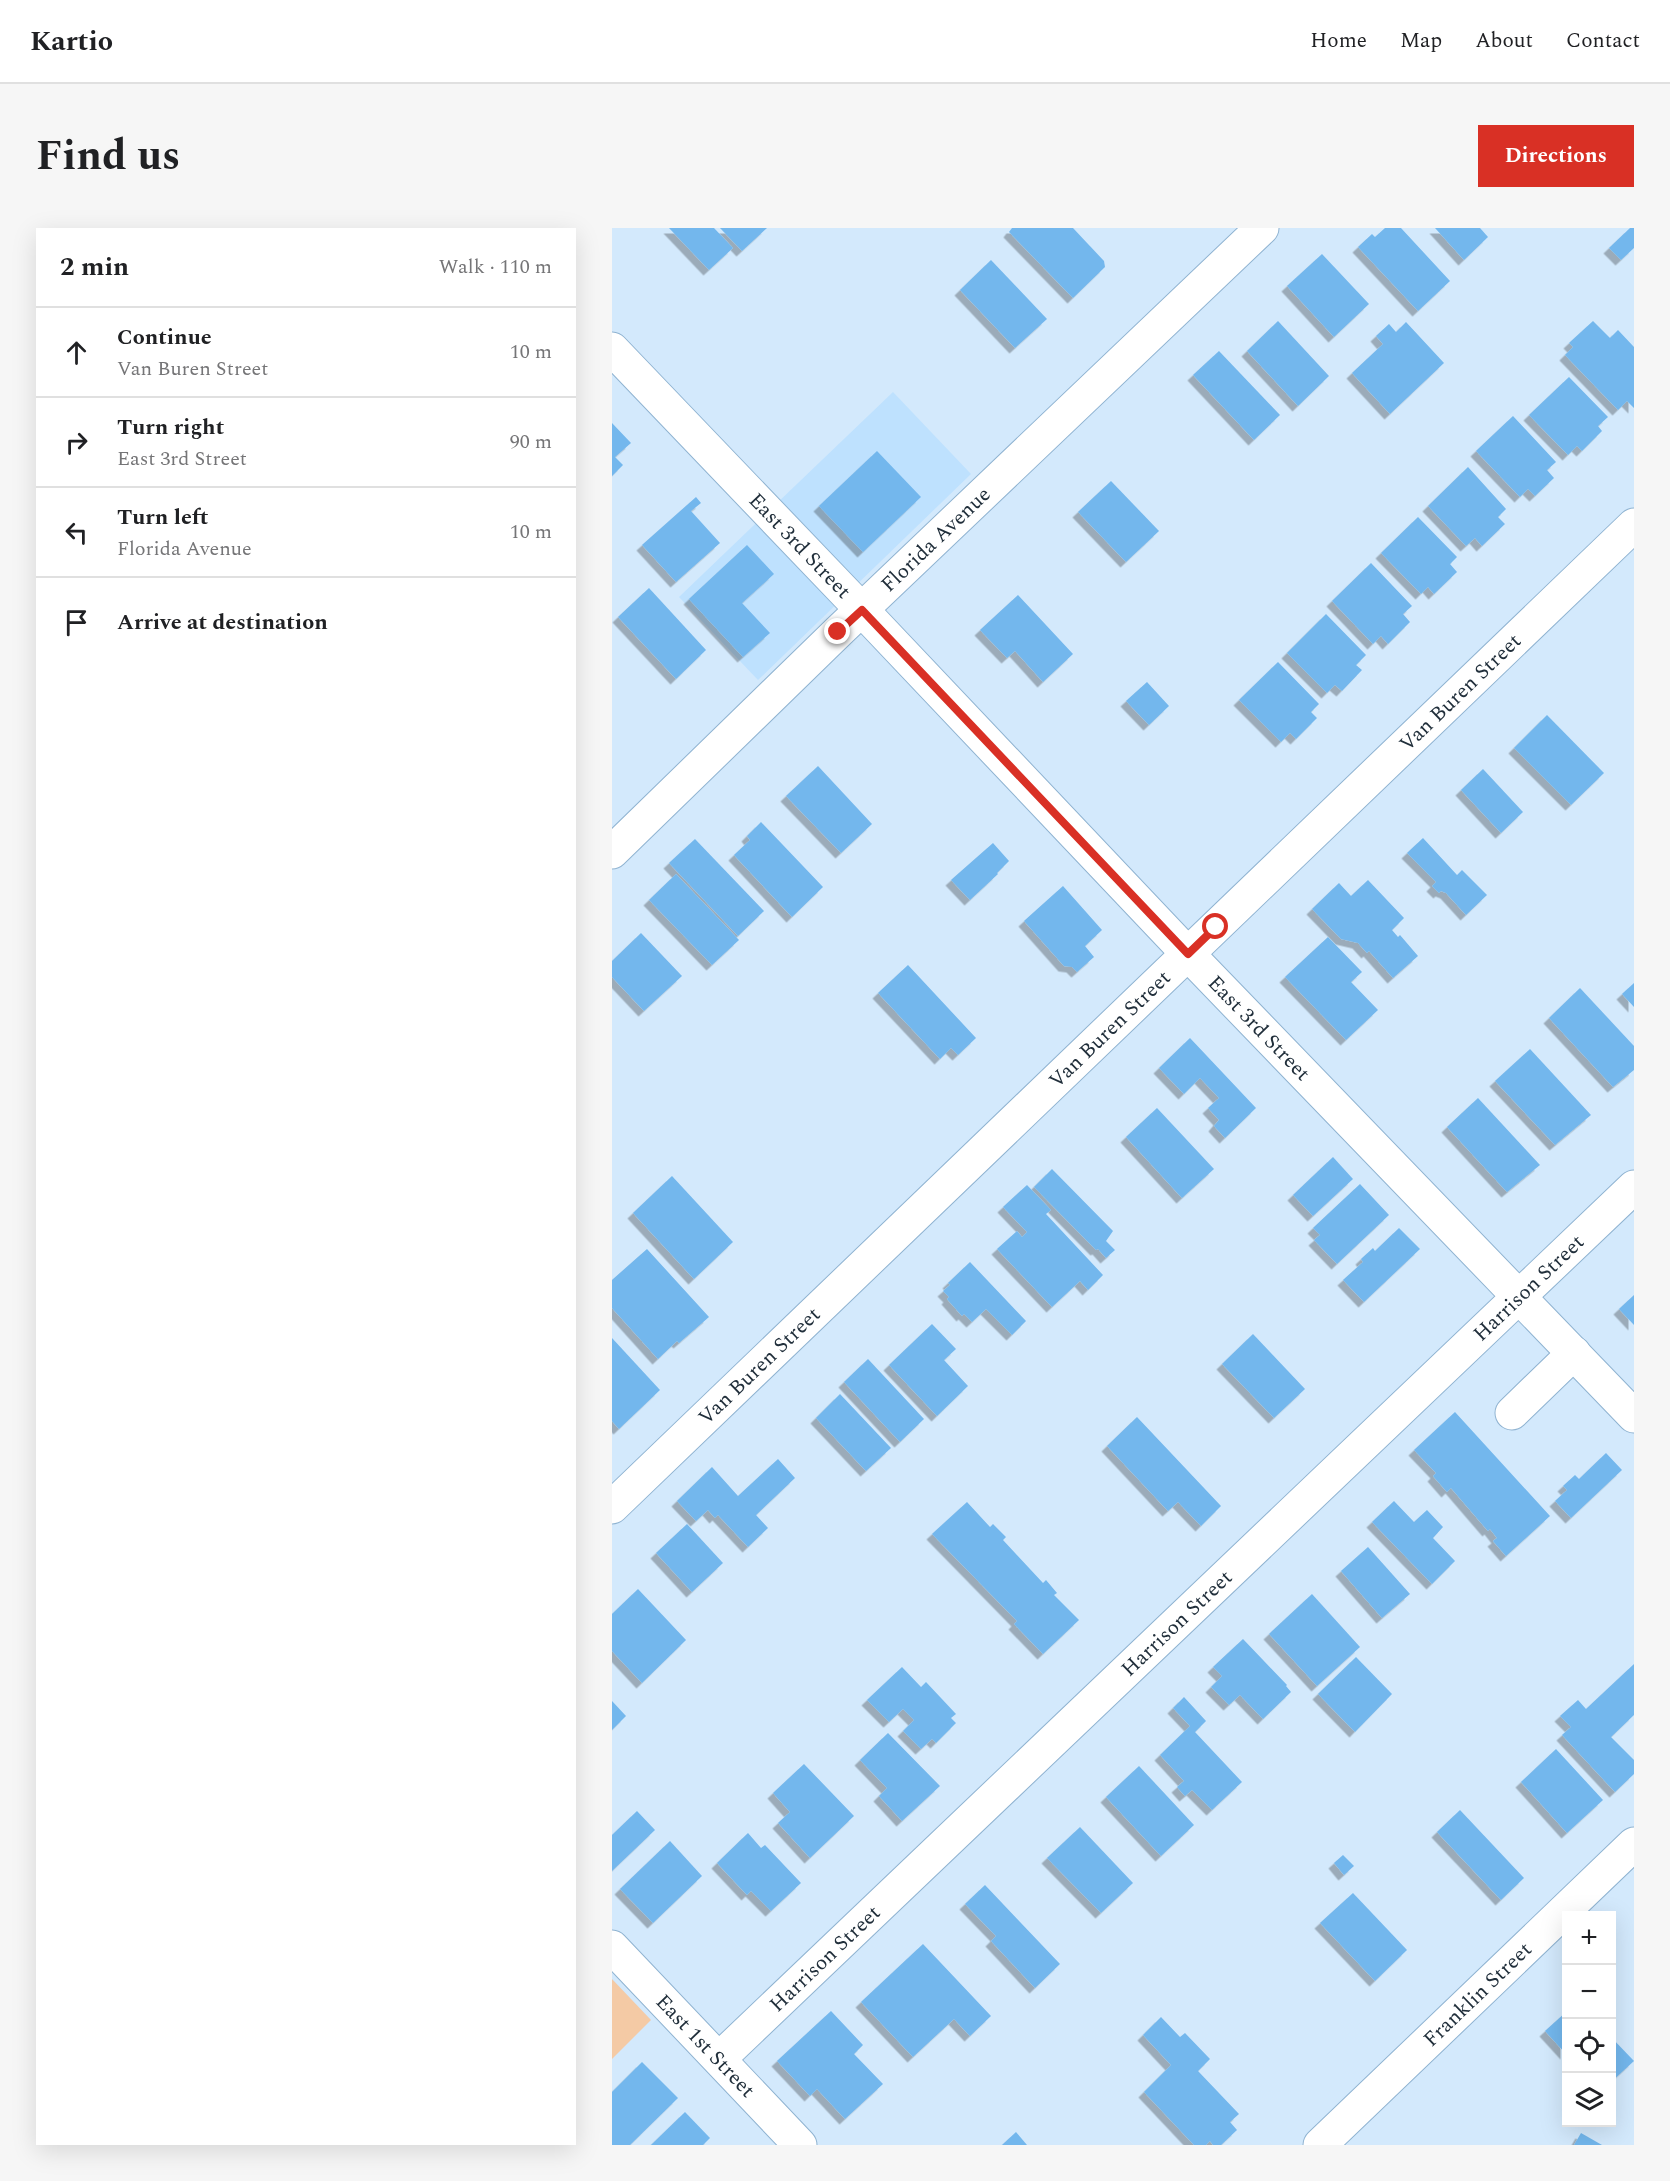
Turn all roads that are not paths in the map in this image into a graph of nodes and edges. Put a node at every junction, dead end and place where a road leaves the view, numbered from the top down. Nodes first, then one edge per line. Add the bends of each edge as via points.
1 (1262, 228) edge
2 (612, 349) edge
3 (1634, 525) edge
4 (862, 610) junction
5 (612, 852) edge
6 (1188, 954) junction
7 (1634, 1187) edge
8 (1520, 1297) junction
9 (1574, 1353) junction
10 (1512, 1413) dead end
11 (1634, 1416) edge
12 (612, 1507) edge
13 (1634, 1844) edge
14 (612, 1947) edge
15 (719, 2059) junction
16 (800, 2145) edge
17 (1320, 2145) edge

1 - 4 street, Florida Avenue
2 - 4 street, East 3rd Street
3 - 6 street, Van Buren Street
4 - 5 street, Florida Avenue
4 - 6 street, East 3rd Street
6 - 8 street, East 3rd Street
6 - 12 street, Van Buren Street
7 - 8 street, Harrison Street
8 - 9 street, East 3rd Street
8 - 15 street, Harrison Street
9 - 10 street
9 - 11 street, East 3rd Street
13 - 17 street, Franklin Street
14 - 15 street, East 1st Street
15 - 16 street, East 1st Street

